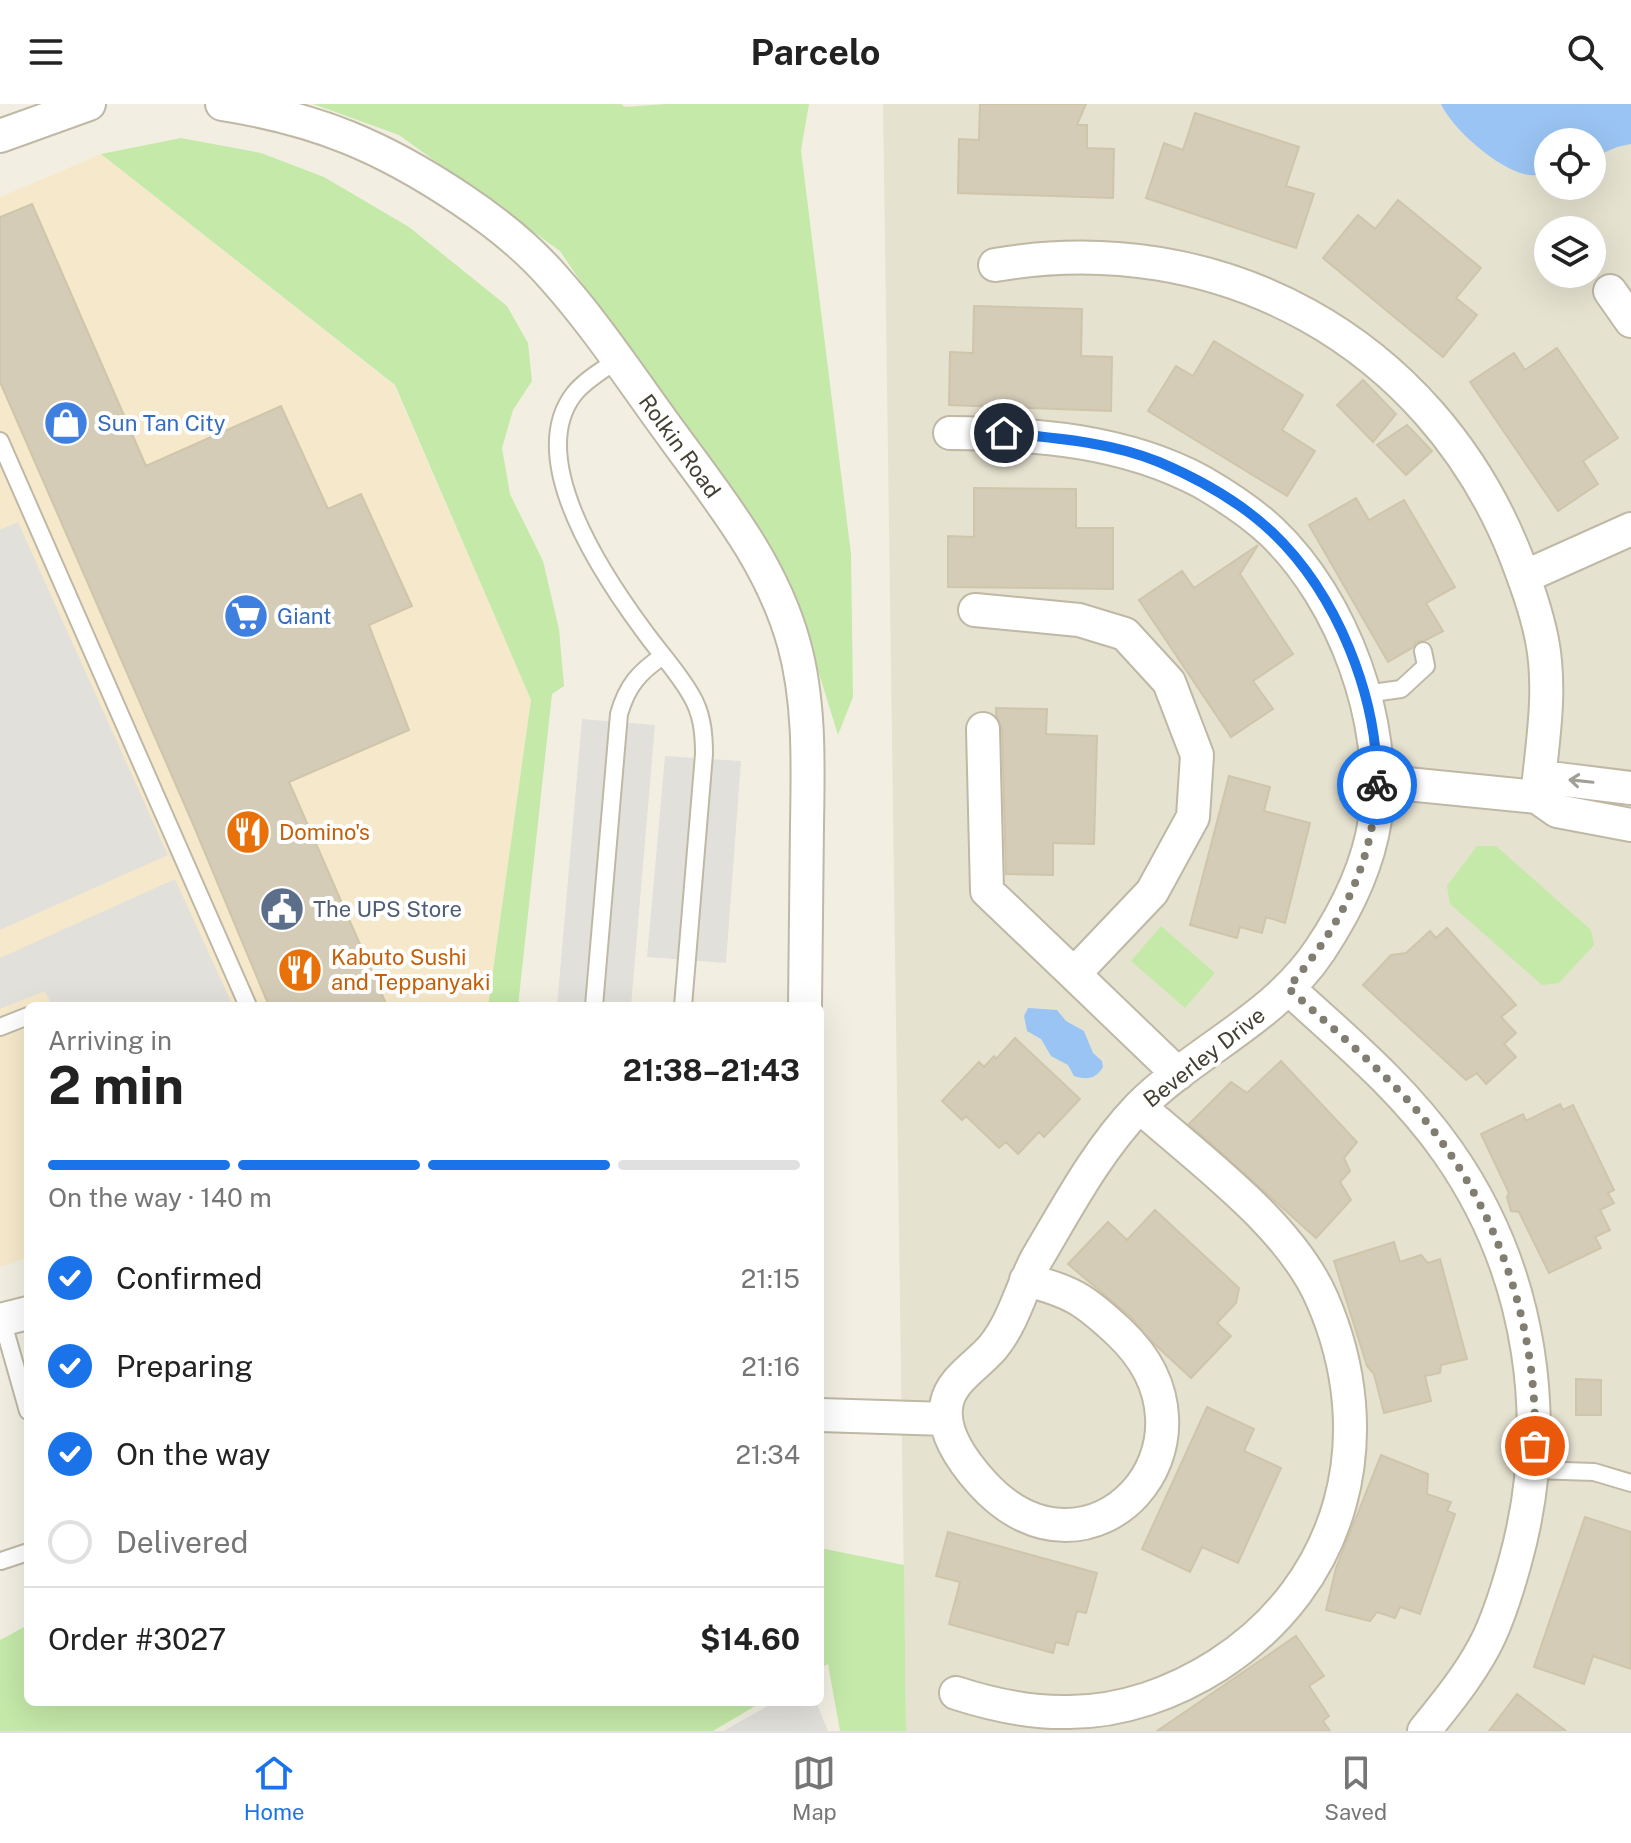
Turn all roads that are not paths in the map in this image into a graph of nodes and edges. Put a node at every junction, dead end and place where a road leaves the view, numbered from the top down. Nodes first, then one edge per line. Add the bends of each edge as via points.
1 (89, 104) edge
2 (222, 104) edge
3 (0, 136) edge
4 (995, 265) dead end
5 (1610, 291) dead end
6 (1631, 321) edge
7 (617, 360) junction
8 (950, 433) dead end
9 (0, 441) edge
10 (1631, 529) edge
11 (1524, 577) junction
12 (975, 610) dead end
13 (1423, 651) dead end
14 (663, 656) junction
15 (1365, 694) junction
16 (983, 729) dead end
17 (1377, 781) junction
18 (1631, 788) edge
19 (1537, 797) junction
20 (1631, 825) edge
21 (1074, 974) junction
22 (1288, 988) junction
23 (246, 1002) edge
24 (594, 1002) edge
25 (683, 1002) edge
26 (805, 1002) edge
27 (24, 1018) edge
28 (0, 1027) edge
29 (1178, 1074) junction
30 (1140, 1107) junction
31 (1026, 1280) junction
32 (8, 1316) edge
33 (24, 1392) edge
34 (824, 1415) edge
35 (946, 1419) junction
36 (1534, 1470) junction
37 (1631, 1483) edge
38 (24, 1553) edge
39 (1, 1561) edge
40 (956, 1693) dead end
41 (1424, 1731) edge

1 - 3 street
2 - 7 street, Rolkin Road via 323,126 428,177 531,254
4 - 11 street via 1059,257 1155,262 1239,283 1335,331 1410,392 1446,432 1490,499
5 - 6 street
7 - 14 lane via 569,403 558,435 557,459 570,503 597,556
7 - 26 street, Rolkin Road via 749,542 771,581 794,646 808,758
8 - 15 street, Beverley Drive via 1044,437 1110,447 1201,482 1273,533 1306,574 1334,618
9 - 23 lane
10 - 11 street
11 - 19 street via 1545,668
12 - 21 street via 1079,620 1125,634 1169,682 1197,755 1193,817 1152,892
13 - 15 lane via 1426,666 1401,689
14 - 24 lane via 635,678 619,714
14 - 25 lane via 691,695 704,740
15 - 17 street, Beverley Drive
16 - 21 street via 987,891
17 - 19 street
17 - 22 street, Beverley Drive via 1374,821 1349,899 1318,952
18 -> 19 street via 1558,779
19 - 20 street via 1557,811
21 - 29 street
22 - 29 street, Beverley Drive
22 - 36 street via 1413,1107 1480,1204 1520,1303 1531,1362
27 - 28 lane
29 - 30 street, Beverley Drive
30 - 31 street, Beverley Drive via 1096,1161
30 - 40 street via 1272,1225 1320,1295 1341,1351 1349,1393 1345,1485 1335,1524 1304,1584 1270,1626 1191,1682 1114,1708 1071,1713 1028,1710
31 - 35 street, Beverley Drive via 1011,1322 954,1386
31 - 35 street via 1090,1304 1142,1356 1163,1410 1157,1460 1145,1482 1107,1515 1071,1525 1042,1523 994,1496 968,1468
32 - 33 lane
34 - 35 street
36 - 37 lane via 1594,1472
36 - 41 street via 1508,1590 1484,1647
38 - 39 lane

